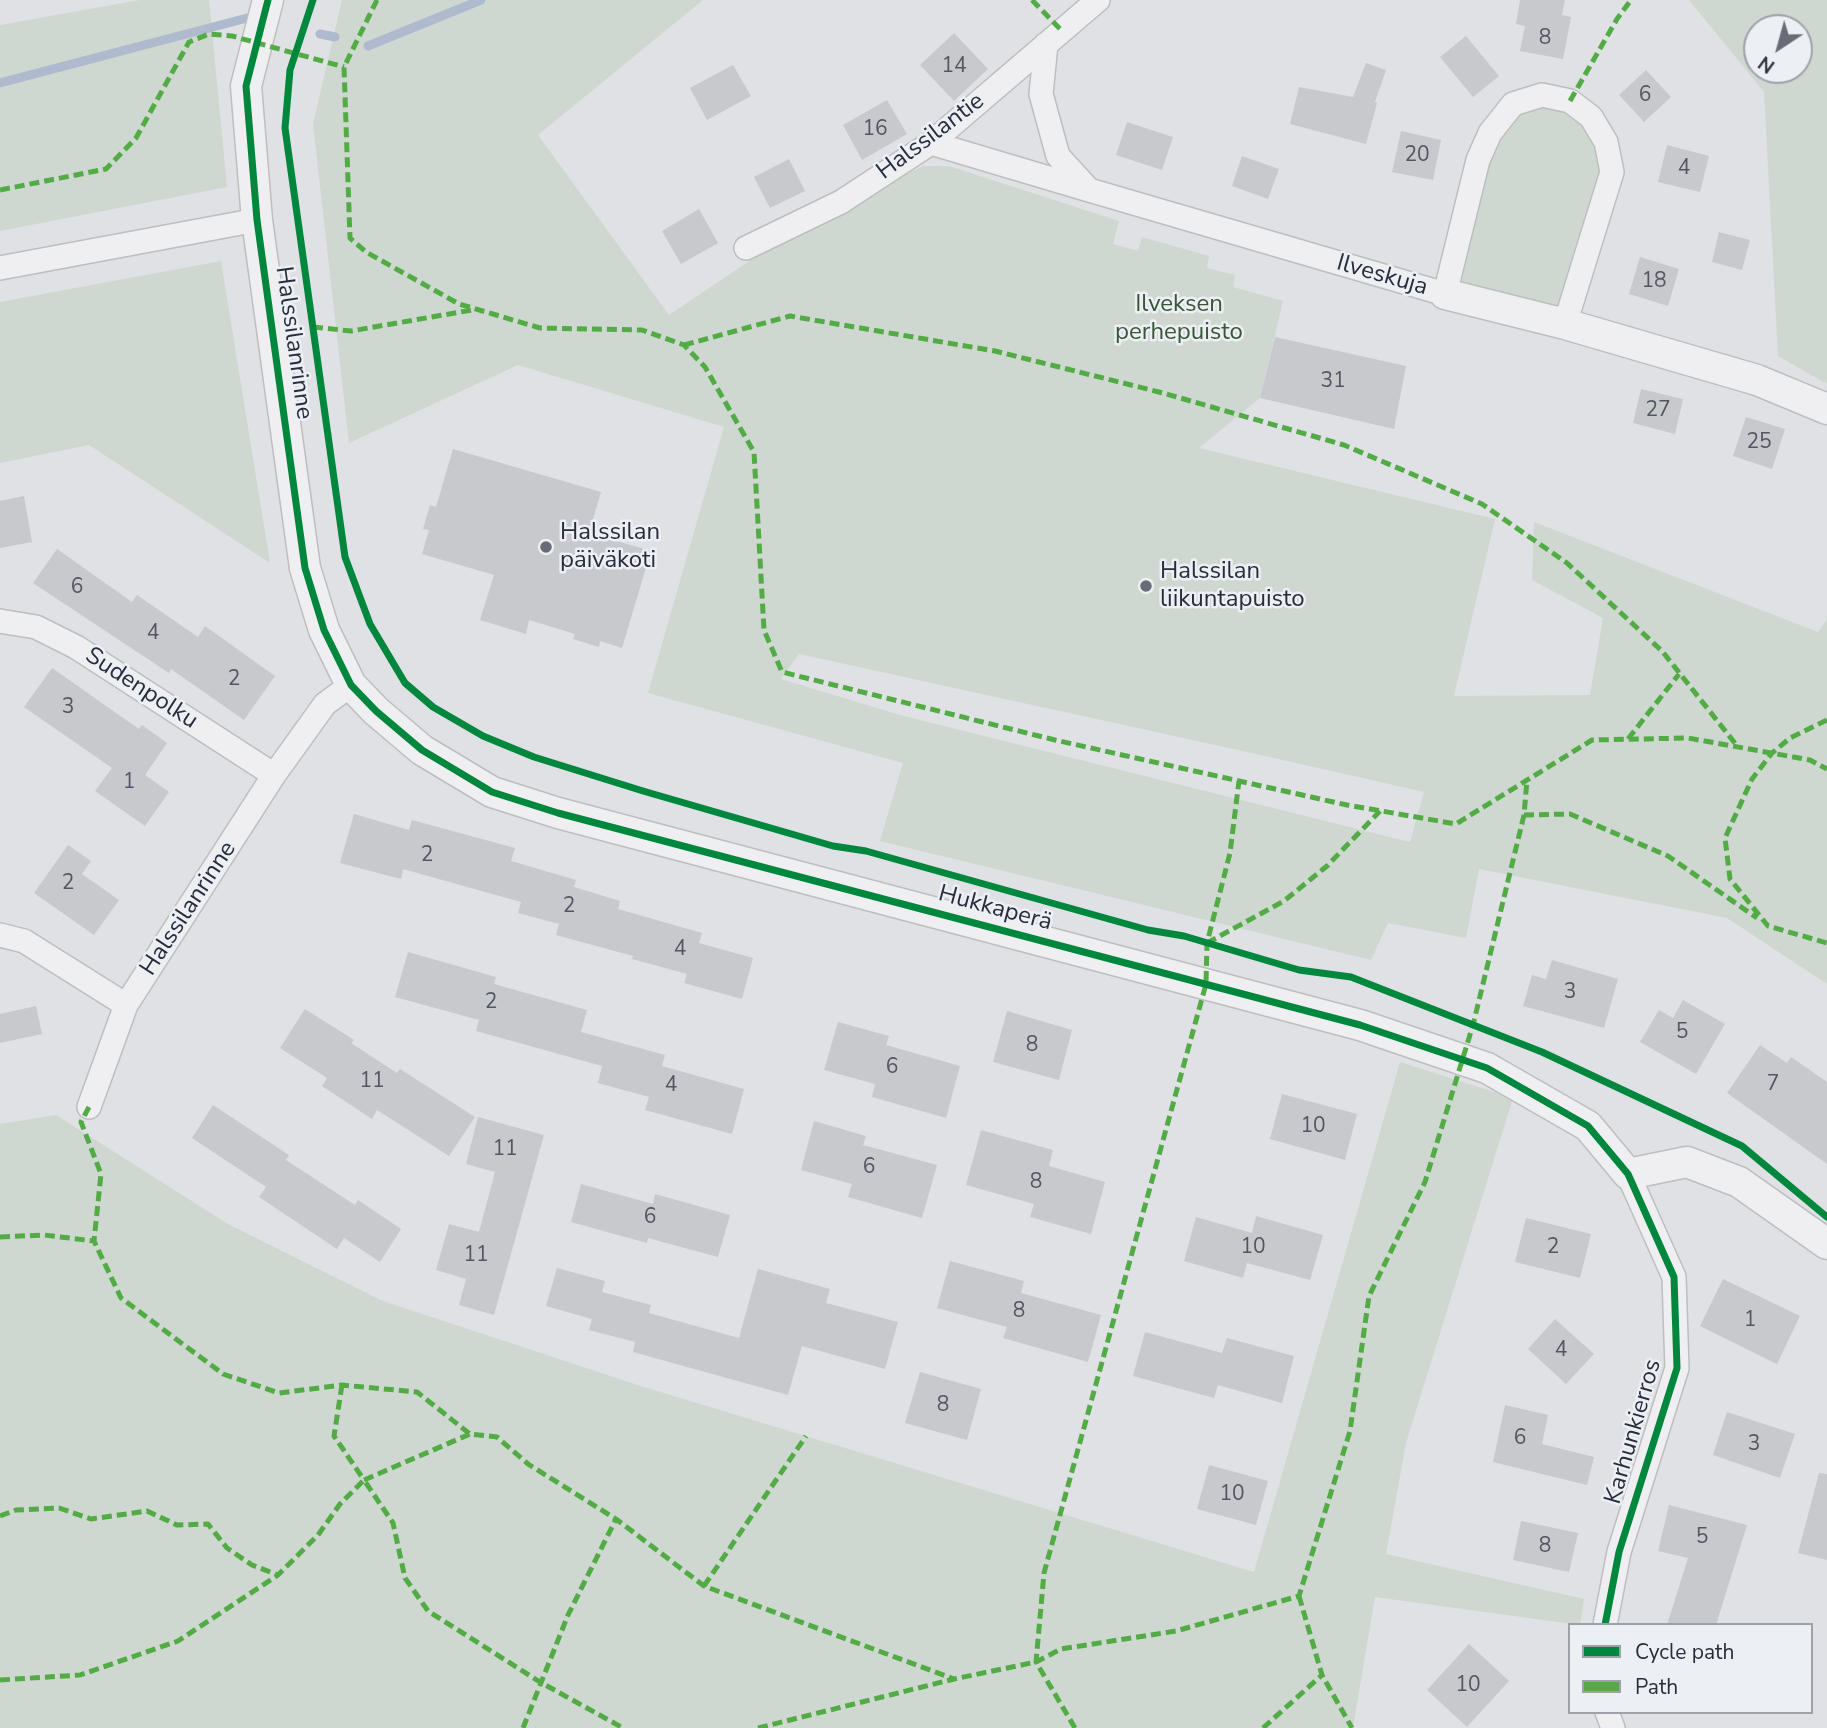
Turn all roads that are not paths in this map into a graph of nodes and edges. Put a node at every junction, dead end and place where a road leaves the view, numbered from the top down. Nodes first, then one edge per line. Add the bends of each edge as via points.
1 (268, 0) edge
2 (1098, 0) edge
3 (1046, 44) junction
4 (931, 143) junction
5 (1089, 190) junction
6 (257, 220) junction
7 (746, 248) dead end
8 (0, 268) edge
9 (1445, 294) junction
10 (1565, 324) junction
11 (1827, 410) edge
12 (0, 621) edge
13 (351, 685) junction
14 (274, 775) junction
15 (0, 935) edge
16 (126, 1005) junction
17 (89, 1107) dead end
18 (1628, 1174) junction
19 (1827, 1244) edge
20 (1605, 1623) edge

1 - 6 street, Halssilanrinne via 246,86
2 - 3 street, Halssilantie
3 - 4 street, Halssilantie
3 - 5 street via 1041,94 1058,156
4 - 5 street, Ilveskuja
4 - 7 street, Halssilantie via 841,202
5 - 9 street, Ilveskuja
6 - 8 street
6 - 13 street, Halssilanrinne via 305,568 324,630
9 - 10 street, Ilveskuja
9 - 10 street via 1478,160 1490,133 1513,104 1542,95 1570,102 1591,117 1606,142 1612,172
10 - 11 street, Ilveskuja via 1757,380
12 - 14 street, Sudenpolku via 36,627 76,648
13 - 14 street, Halssilanrinne via 325,704
13 - 18 street, Hukkaperä via 422,750 492,792 1360,1026 1488,1068 1588,1126
14 - 16 street, Halssilanrinne
15 - 16 street via 24,940
16 - 17 street, Halssilanrinne
18 - 19 street via 1687,1162 1739,1182
18 - 20 street, Karhunkierros via 1674,1277 1677,1368 1619,1552

